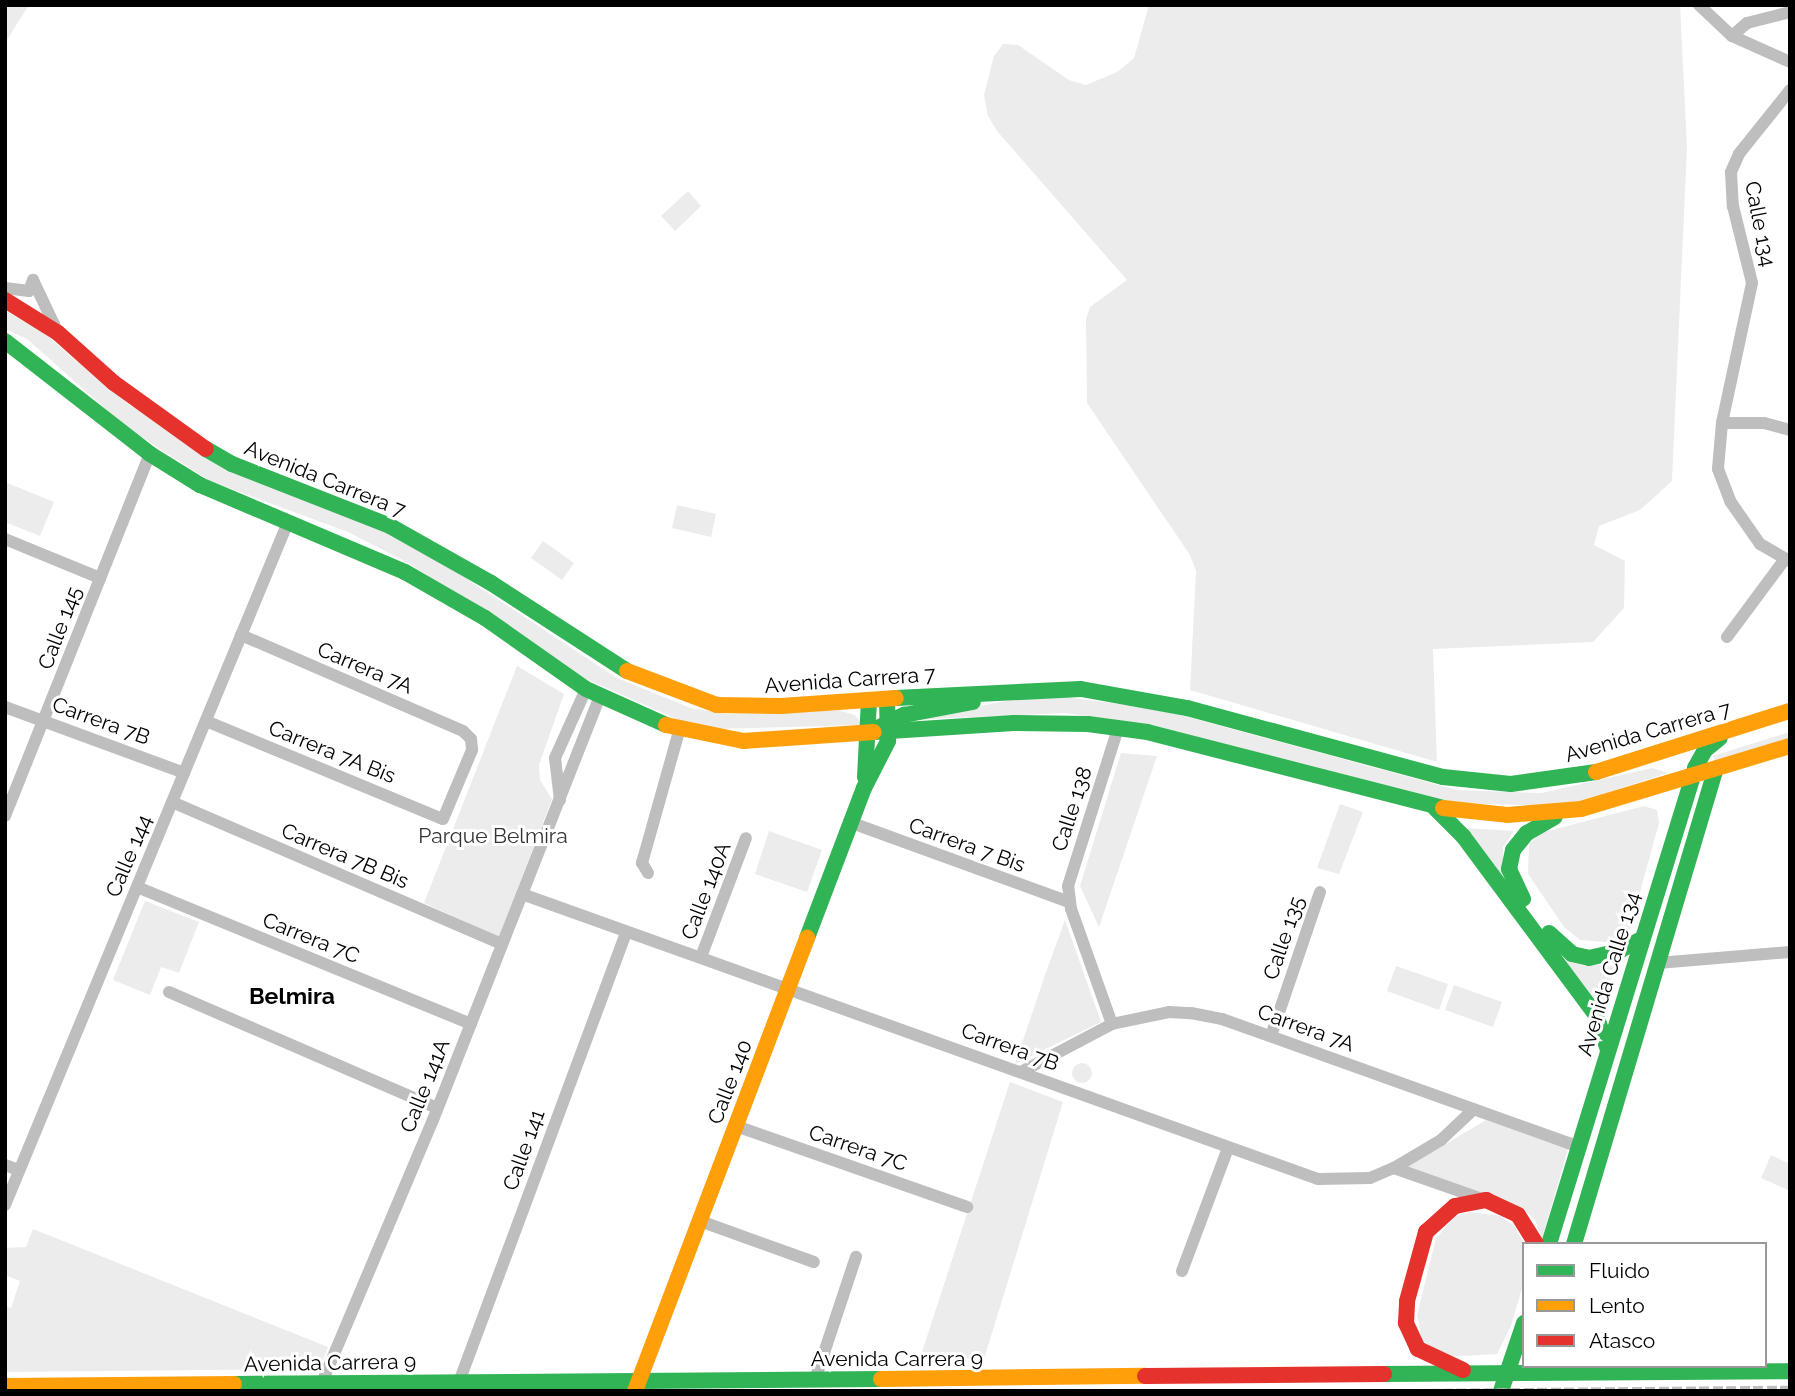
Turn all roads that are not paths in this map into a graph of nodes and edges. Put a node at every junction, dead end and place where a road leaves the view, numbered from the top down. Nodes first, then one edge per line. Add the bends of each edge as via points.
1 (1699, 5) edge
2 (1790, 12) edge
3 (1732, 36) junction
4 (1790, 62) edge
5 (1790, 90) edge
6 (5, 288) edge
7 (5, 300) edge
8 (58, 333) junction
9 (5, 341) edge
10 (1722, 423) junction
11 (1790, 430) edge
12 (149, 454) junction
13 (288, 522) junction
14 (5, 539) edge
15 (1787, 560) edge
16 (100, 578) junction
17 (241, 635) junction
18 (1727, 637) dead end
19 (997, 691) junction
20 (593, 693) junction
21 (887, 699) junction
22 (869, 700) junction
23 (5, 706) edge
24 (1790, 711) edge
25 (45, 721) junction
26 (206, 721) junction
27 (889, 727) junction
28 (1118, 728) junction
29 (1730, 730) junction
30 (679, 731) junction
31 (870, 733) junction
32 (1790, 746) edge
33 (1648, 757) junction
34 (1716, 769) junction
35 (184, 773) junction
36 (1692, 776) junction
37 (864, 788) junction
38 (1708, 796) junction
39 (560, 801) junction
40 (172, 802) junction
41 (1435, 808) junction
42 (1563, 813) junction
43 (5, 816) edge
44 (443, 819) joint
45 (852, 823) junction
46 (746, 838) dead end
47 (648, 873) dead end
48 (137, 887) junction
49 (1320, 892) dead end
50 (522, 894) junction
51 (1069, 902) junction
52 (626, 932) junction
53 (1642, 939) junction
54 (502, 944) junction
55 (1790, 952) edge
56 (701, 957) junction
57 (1658, 963) junction
58 (789, 986) junction
59 (169, 992) dead end
60 (471, 1024) junction
61 (1112, 1024) junction
62 (1271, 1036) junction
63 (1608, 1049) junction
64 (1021, 1072) junction
65 (437, 1108) junction
66 (1474, 1109) junction
67 (736, 1126) junction
68 (1579, 1147) junction
69 (1228, 1148) junction
70 (5, 1165) edge
71 (1394, 1168) junction
72 (19, 1170) junction
73 (1486, 1200) junction
74 (5, 1205) edge
75 (967, 1207) dead end
76 (700, 1221) junction
77 (1535, 1242) edge
78 (1550, 1242) edge
79 (1575, 1242) edge
80 (856, 1257) dead end
81 (814, 1262) dead end
82 (1182, 1271) dead end
83 (1522, 1329) edge
84 (1629, 1368) edge
85 (1536, 1370) edge
86 (1790, 1371) edge
87 (1643, 1372) junction
88 (1482, 1375) junction
89 (1507, 1375) junction
90 (815, 1380) junction
91 (458, 1382) junction
92 (321, 1385) junction
93 (5, 1386) edge
94 (637, 1386) edge
95 (1501, 1391) edge
96 (1531, 1391) edge

1 - 3 street
2 - 3 street via 1747,23
3 - 4 street
5 - 10 street, Calle 134 via 1739,154 1731,172 1733,206 1752,283
6 - 8 street via 29,291 33,280
7 - 8 main road, Avenida Carrera 7
8 - 22 main road, Avenida Carrera 7 via 114,383 200,446 232,464 354,509 436,549 633,675 677,694 740,708
9 - 12 main road
10 - 11 street via 1764,423
10 - 15 street, Calle 134 via 1718,469 1730,501 1760,544
12 - 13 main road via 200,485
12 - 16 street, Calle 145
13 - 17 street, Calle 144
13 - 20 main road via 445,593
14 - 16 street
15 - 18 street
16 - 25 street, Calle 145
17 - 26 street, Calle 144
17 - 44 street, Carrera 7A via 463,731 471,739 472,750
19 - 21 main road, Avenida Carrera 7
19 - 27 main road via 961,707 910,713
19 - 33 main road, Avenida Carrera 7 via 1059,687 1130,696 1469,782 1571,779
20 - 30 main road
20 - 39 street, Calle 141A
20 - 39 street, Calle 141A via 555,758
21 - 22 main road, Avenida Carrera 7
21 - 27 main road, Calle 140
22 - 31 main road, Calle 140
23 - 25 street, Carrera 7B
24 - 29 main road, Avenida Carrera 7
25 - 35 street, Carrera 7B
25 - 43 street, Calle 145
26 - 35 street, Calle 144
26 - 44 street, Carrera 7A Bis
27 - 28 main road via 1041,723
27 - 31 main road
27 - 37 main road, Calle 140
28 - 41 main road
28 - 51 street, Calle 138 via 1070,877
29 - 33 main road, Avenida Carrera 7
29 - 36 main road, Avenida Calle 134 via 1704,750
30 - 31 main road via 743,741
30 - 47 street via 642,863
31 - 37 main road, Calle 140
32 - 34 main road
33 - 36 main road via 1671,762
34 - 36 main road
34 - 38 main road, Avenida Calle 134
35 - 40 street, Calle 144
36 - 38 main road
36 - 42 main road
36 - 53 main road, Avenida Calle 134
37 - 45 main road, Calle 140
38 - 57 main road, Avenida Calle 134
39 - 50 street, Calle 141A
40 - 48 street, Calle 144
40 - 54 street, Carrera 7B Bis
41 - 42 main road via 1498,814
41 - 63 main road via 1463,836 1596,1015
42 - 53 main road via 1518,841 1509,869 1518,891 1572,954 1596,958
45 - 51 street, Carrera 7 Bis
45 - 58 main road, Calle 140
46 - 56 street, Calle 140A
48 - 60 street, Carrera 7C
48 - 72 street, Calle 144
49 - 62 street, Calle 135
50 - 52 street, Carrera 7B
50 - 54 street, Calle 141A
51 - 61 street
52 - 56 street, Carrera 7B
52 - 91 street, Calle 141
53 - 63 main road, Avenida Calle 134
54 - 60 street, Calle 141A
55 - 57 street
56 - 58 street, Carrera 7B
57 - 79 main road, Avenida Calle 134
58 - 64 street, Carrera 7B
58 - 67 main road, Calle 140
59 - 65 street
60 - 65 street, Calle 141A
61 - 62 street, Carrera 7A via 1169,1012 1191,1013
61 - 64 street, Carrera 7A
62 - 66 street, Carrera 7A
63 - 68 main road, Avenida Calle 134
64 - 69 street, Carrera 7B
65 - 92 street, Calle 141A
66 - 68 street, Carrera 7A
66 - 71 street, Carrera 7B via 1441,1140
67 - 75 street, Carrera 7C
67 - 76 main road, Calle 140
68 - 78 main road, Avenida Calle 134
69 - 71 street, Carrera 7B via 1318,1179 1370,1178
69 - 82 street
70 - 72 street
71 - 73 street
72 - 74 street, Calle 144
73 - 77 main road via 1518,1215
73 - 88 main road via 1455,1206 1426,1232 1407,1301 1406,1322 1418,1349 1437,1361
76 - 81 street
76 - 94 main road, Calle 140
80 - 90 street
83 - 89 main road
84 - 87 main road
85 - 87 main road, Avenida Carrera 9
85 - 89 main road, Avenida Carrera 9
85 - 96 main road
86 - 87 main road, Avenida Carrera 9
88 - 89 main road, Avenida Carrera 9
88 - 90 main road, Avenida Carrera 9
89 - 95 main road
90 - 94 main road, Avenida Carrera 9
91 - 92 main road, Avenida Carrera 9
91 - 94 main road, Avenida Carrera 9
92 - 93 main road, Avenida Carrera 9

